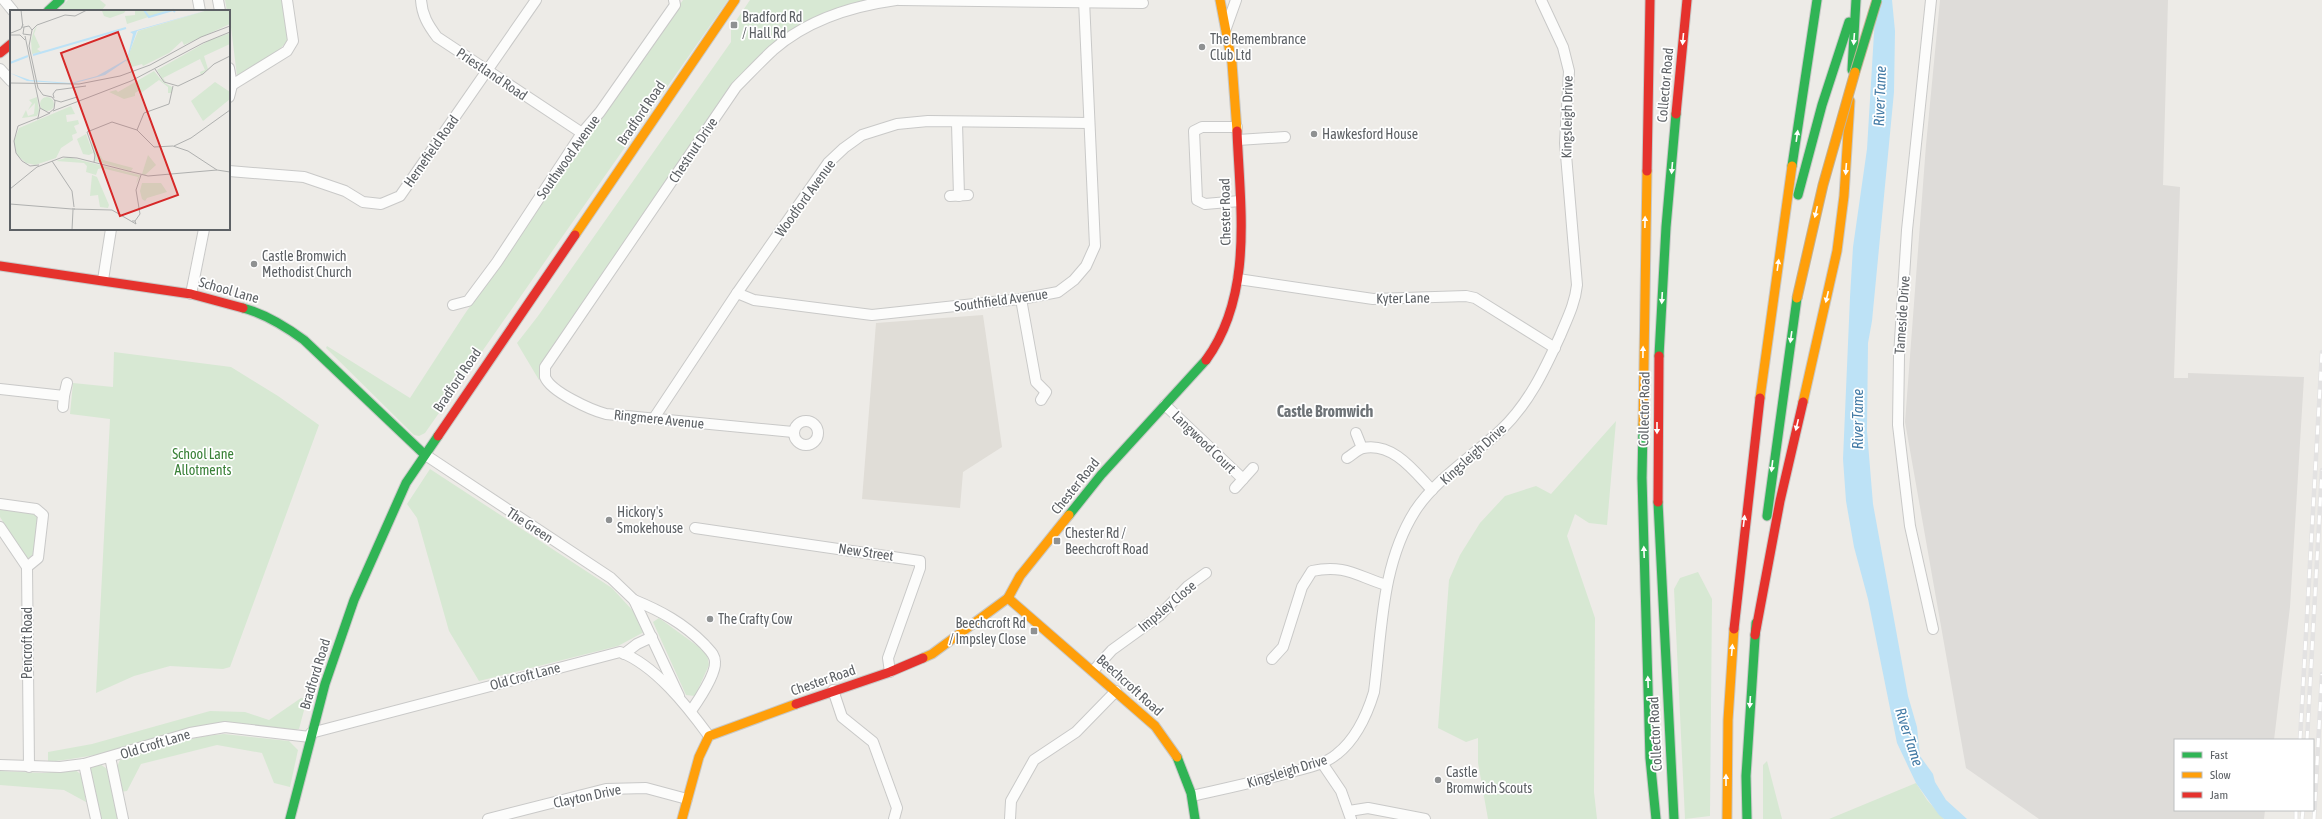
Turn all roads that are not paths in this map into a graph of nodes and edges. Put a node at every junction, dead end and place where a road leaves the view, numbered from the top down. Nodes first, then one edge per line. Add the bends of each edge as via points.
1 (4, 0) edge
2 (60, 0) edge
3 (198, 0) edge
4 (218, 0) edge
5 (287, 0) edge
6 (421, 0) edge
7 (536, 0) edge
8 (674, 0) edge
9 (734, 0) edge
10 (896, 0) edge
11 (899, 0) edge
12 (1220, 0) edge
13 (1236, 0) edge
14 (1541, 0) edge
15 (1650, 0) edge
16 (1687, 0) edge
17 (1817, 0) edge
18 (1856, 0) edge
19 (1878, 0) edge
20 (1931, 0) edge
21 (1084, 1) edge
22 (1143, 4) dead end
23 (12, 10) edge
24 (49, 10) edge
25 (200, 10) edge
26 (220, 10) edge
27 (1226, 28) junction
28 (10, 45) edge
29 (0, 53) edge
30 (0, 69) edge
31 (487, 71) junction
32 (230, 74) edge
33 (10, 81) edge
34 (232, 85) junction
35 (230, 94) edge
36 (957, 123) junction
37 (1089, 123) junction
38 (1237, 127) junction
39 (582, 133) junction
40 (1285, 137) dead end
41 (1238, 140) junction
42 (230, 171) edge
43 (959, 196) dead end
44 (1240, 202) junction
45 (111, 230) edge
46 (204, 230) edge
47 (0, 266) edge
48 (1238, 279) junction
49 (103, 280) junction
50 (737, 293) junction
51 (192, 294) junction
52 (1021, 299) junction
53 (453, 305) dead end
54 (1555, 348) junction
55 (545, 367) joint
56 (67, 383) dead end
57 (1761, 387) junction
58 (0, 389) edge
59 (64, 396) junction
60 (1041, 400) dead end
61 (1165, 405) junction
62 (64, 407) dead end
63 (654, 418) junction
64 (793, 432) dead end
65 (1356, 433) dead end
66 (1362, 448) junction
67 (424, 454) junction
68 (1348, 458) dead end
69 (1253, 468) dead end
70 (1243, 479) junction
71 (1235, 488) dead end
72 (1432, 490) junction
73 (0, 504) edge
74 (0, 527) edge
75 (695, 528) dead end
76 (27, 567) junction
77 (1206, 573) dead end
78 (1386, 585) junction
79 (1008, 598) junction
80 (634, 600) junction
81 (1933, 629) dead end
82 (1754, 635) junction
83 (652, 636) junction
84 (624, 654) junction
85 (1272, 659) dead end
86 (1093, 671) junction
87 (890, 672) junction
88 (833, 690) junction
89 (1116, 691) junction
90 (680, 697) junction
91 (691, 711) junction
92 (311, 735) junction
93 (709, 736) junction
94 (110, 757) junction
95 (1322, 763) junction
96 (84, 764) junction
97 (0, 765) edge
98 (29, 767) junction
99 (1192, 796) junction
100 (687, 799) junction
101 (1350, 815) edge
102 (293, 818) edge
103 (96, 819) edge
104 (123, 819) edge
105 (488, 819) edge
106 (682, 819) edge
107 (894, 819) edge
108 (1010, 819) edge
109 (1196, 819) edge
110 (1426, 819) edge
111 (1656, 819) edge
112 (1674, 819) edge
113 (1727, 819) edge
114 (1747, 819) edge

1 - 23 street
2 - 24 main road
3 - 25 street
4 - 26 street
5 - 34 street via 292,42 288,51
6 - 31 street, Priestland Road via 427,24 437,37
7 - 31 street, Hernefield Road
8 - 39 street, Southwood Avenue via 670,11 600,112
9 - 67 main road, Bradford Road
10 - 55 street, Chestnut Drive via 839,12 804,28 773,50 736,87
11 - 21 street
12 - 27 main road, Chester Road
13 - 27 street
14 - 54 street, Kingsleigh Drive via 1563,47 1569,71 1565,143 1577,285 1576,300
111 -> 15 main road, Collector Road via 1650,758 1642,478
16 -> 112 main road, Collector Road via 1666,227 1658,385 1657,478
57 -> 17 main road
18 - 57 main road via 1822,105 1799,192
18 -> 82 main road via 1844,196 1837,251 1780,501
19 -> 82 main road, bridge via 1849,91 1818,203 1797,298 1773,464
20 - 81 street, Tameside Drive via 1907,230 1899,356 1898,425 1910,526
21 - 22 street
21 - 37 street, Southfield Avenue
27 - 38 main road, Chester Road via 1232,63
28 - 29 main road
30 - 33 street
31 - 39 street, Priestland Road
31 - 42 street, Hernefield Road via 400,196 381,204 363,202 345,191 304,177
32 - 34 street
34 - 35 street
36 - 37 street, Woodford Avenue
36 - 43 street
36 - 50 street, Woodford Avenue via 928,121 897,124 862,136 844,148 828,163
37 - 52 street, Southfield Avenue via 1095,246 1086,266 1058,292
38 - 41 main road, Chester Road
38 - 44 street via 1202,127 1194,131 1197,200 1204,204
39 - 53 street, Southwood Avenue via 497,262 468,301
40 - 41 street
41 - 44 main road, Chester Road
44 - 48 main road, Chester Road
45 - 49 street
46 - 51 street
47 - 49 main road, School Lane
48 - 54 street, Kyter Lane via 1373,299 1466,296 1480,301
48 - 61 main road, Chester Road via 1234,302 1215,348 1199,370
49 - 51 main road, School Lane
50 - 52 street, Southfield Avenue via 754,300 872,315
50 - 63 street, Woodford Avenue
51 - 67 main road, School Lane via 258,312 288,328 328,362
52 - 60 street via 1036,382 1046,392
54 - 72 street, Kingsleigh Drive via 1539,382 1521,409
55 - 63 street, Ringmere Avenue via 546,377 552,385 585,407 606,414
56 - 59 street
113 -> 57 main road via 1728,697 1739,560
58 - 59 street
59 - 62 street
61 - 70 street, Langwood Court
61 - 79 main road, Chester Road via 1096,481 1020,576
63 - 64 street, Ringmere Avenue
65 - 66 street
66 - 68 street
66 - 72 street via 1378,447 1392,452
67 - 80 street, The Green via 611,578
67 - 92 main road, Bradford Road via 382,531 339,640
69 - 70 street, Langwood Court
70 - 71 street, Langwood Court
72 - 78 street, Kingsleigh Drive via 1416,511 1396,550
73 - 76 street via 36,509 43,515 38,558
74 - 76 street
75 - 87 street, New Street via 920,561 920,568 888,658
76 - 98 street, Pencroft Road
77 - 86 street, Impsley Close via 1188,586 1159,616 1112,650
78 - 85 street via 1362,578 1345,569 1329,567 1312,571 1302,587 1282,647
78 - 95 street, Kingsleigh Drive via 1374,692 1369,710 1356,733 1338,754
79 - 86 main road, Beechcroft Road
79 - 87 main road, Chester Road via 932,654
80 - 83 street, The Green
80 - 91 street, The Green via 663,612 689,629 715,656 716,664 701,697
82 -> 114 main road via 1746,776
83 - 84 street
83 - 90 street, The Green
84 - 90 street via 634,659
84 - 92 street, Old Croft Lane via 614,652
86 - 89 main road, Beechcroft Road
87 - 88 main road, Chester Road
88 - 93 main road, Chester Road
88 - 107 street via 842,716 873,742 897,808
89 - 99 main road, Beechcroft Road via 1152,722 1172,748 1184,769
89 - 108 street via 1076,732 1034,760 1012,801
90 - 91 street
91 - 93 street
92 - 94 street, Old Croft Lane via 225,727 190,733
92 - 102 main road, Bradford Road
93 - 100 main road via 699,757
94 - 96 street, Old Croft Lane
94 - 104 street
95 - 99 street, Kingsleigh Drive via 1258,782
95 - 101 street via 1341,791
96 - 98 street, Old Croft Lane
96 - 103 street
97 - 98 street, Old Croft Lane
99 - 109 main road, Beechcroft Road
100 - 105 street, Clayton Drive via 646,788 613,788
100 - 106 main road
101 - 110 street via 1368,808

